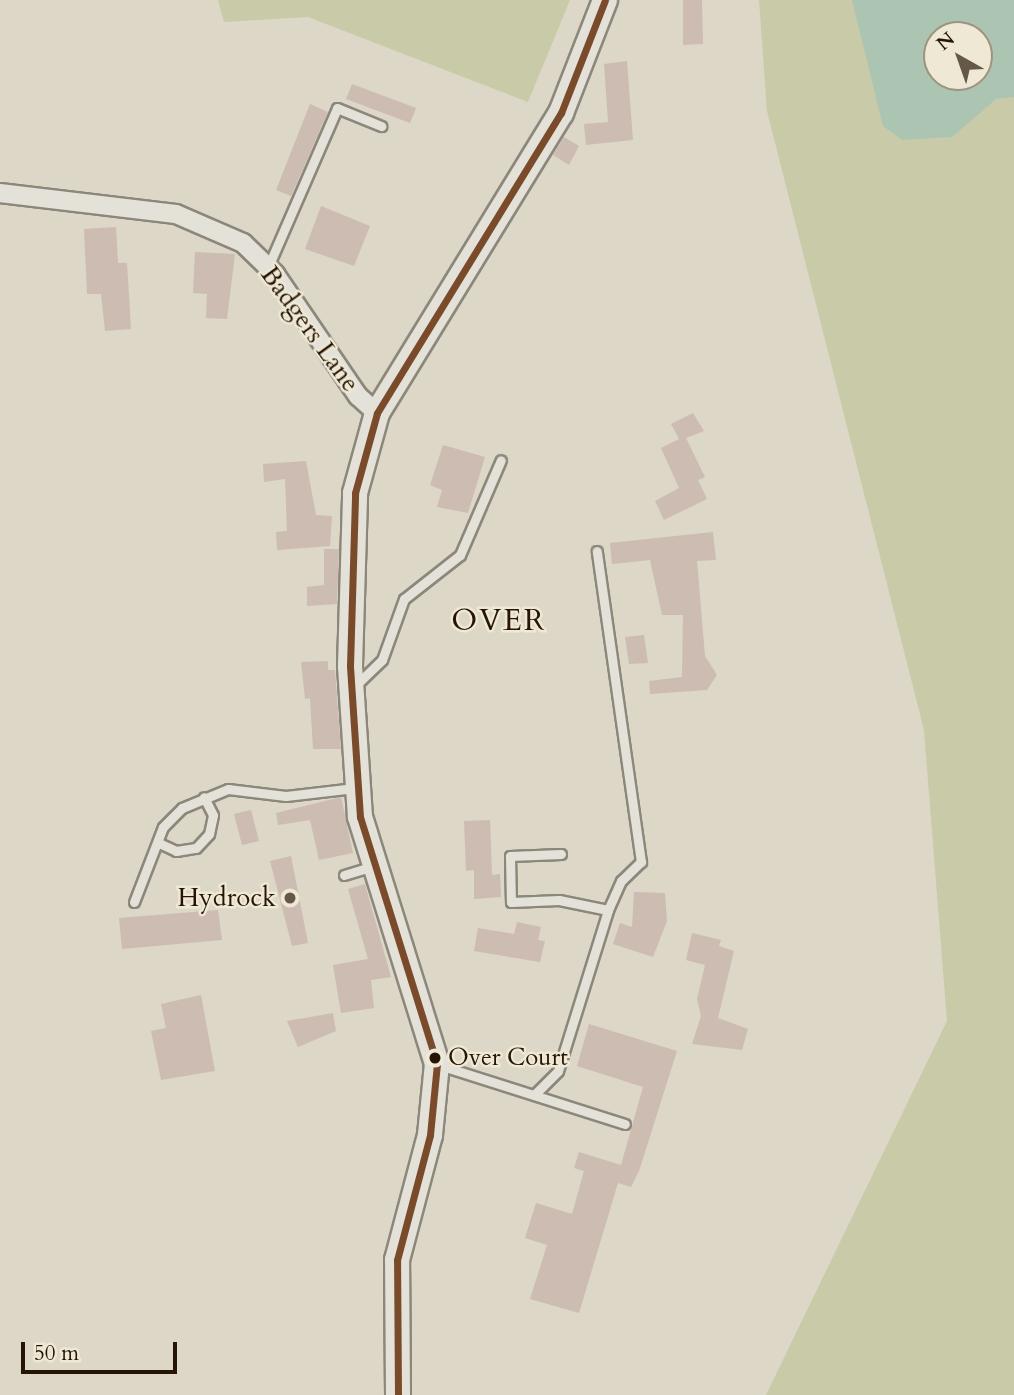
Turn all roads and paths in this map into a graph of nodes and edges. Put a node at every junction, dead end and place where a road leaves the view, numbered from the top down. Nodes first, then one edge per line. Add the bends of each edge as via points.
1 (605, 0) edge
2 (381, 126) dead end
3 (0, 193) edge
4 (268, 267) junction
5 (377, 413) junction
6 (501, 460) dead end
7 (597, 551) dead end
8 (351, 688) junction
9 (358, 788) junction
10 (204, 797) junction
11 (159, 843) junction
12 (561, 854) dead end
13 (373, 866) junction
14 (344, 875) dead end
15 (134, 902) dead end
16 (608, 910) junction
17 (437, 1064) junction
18 (534, 1095) junction
19 (625, 1124) dead end
20 (398, 1395) edge

1 - 5 street via 561,113
2 - 4 lane via 337,108
3 - 4 street, Badgers Lane via 176,214 243,243
4 - 5 street, Badgers Lane via 358,396
5 - 8 street via 355,493
6 - 8 lane via 460,555 404,599 382,660
7 - 16 lane via 641,862 621,881
8 - 9 street
9 - 10 lane via 286,796 228,789
9 - 13 street
10 - 11 lane via 163,827
10 - 11 lane via 212,815 202,841 176,851
11 - 15 lane
12 - 16 lane via 510,856 511,902 559,900
13 - 14 lane
13 - 17 street
16 - 18 lane via 563,1060
17 - 18 lane
17 - 20 street via 430,1135 397,1260
18 - 19 lane

